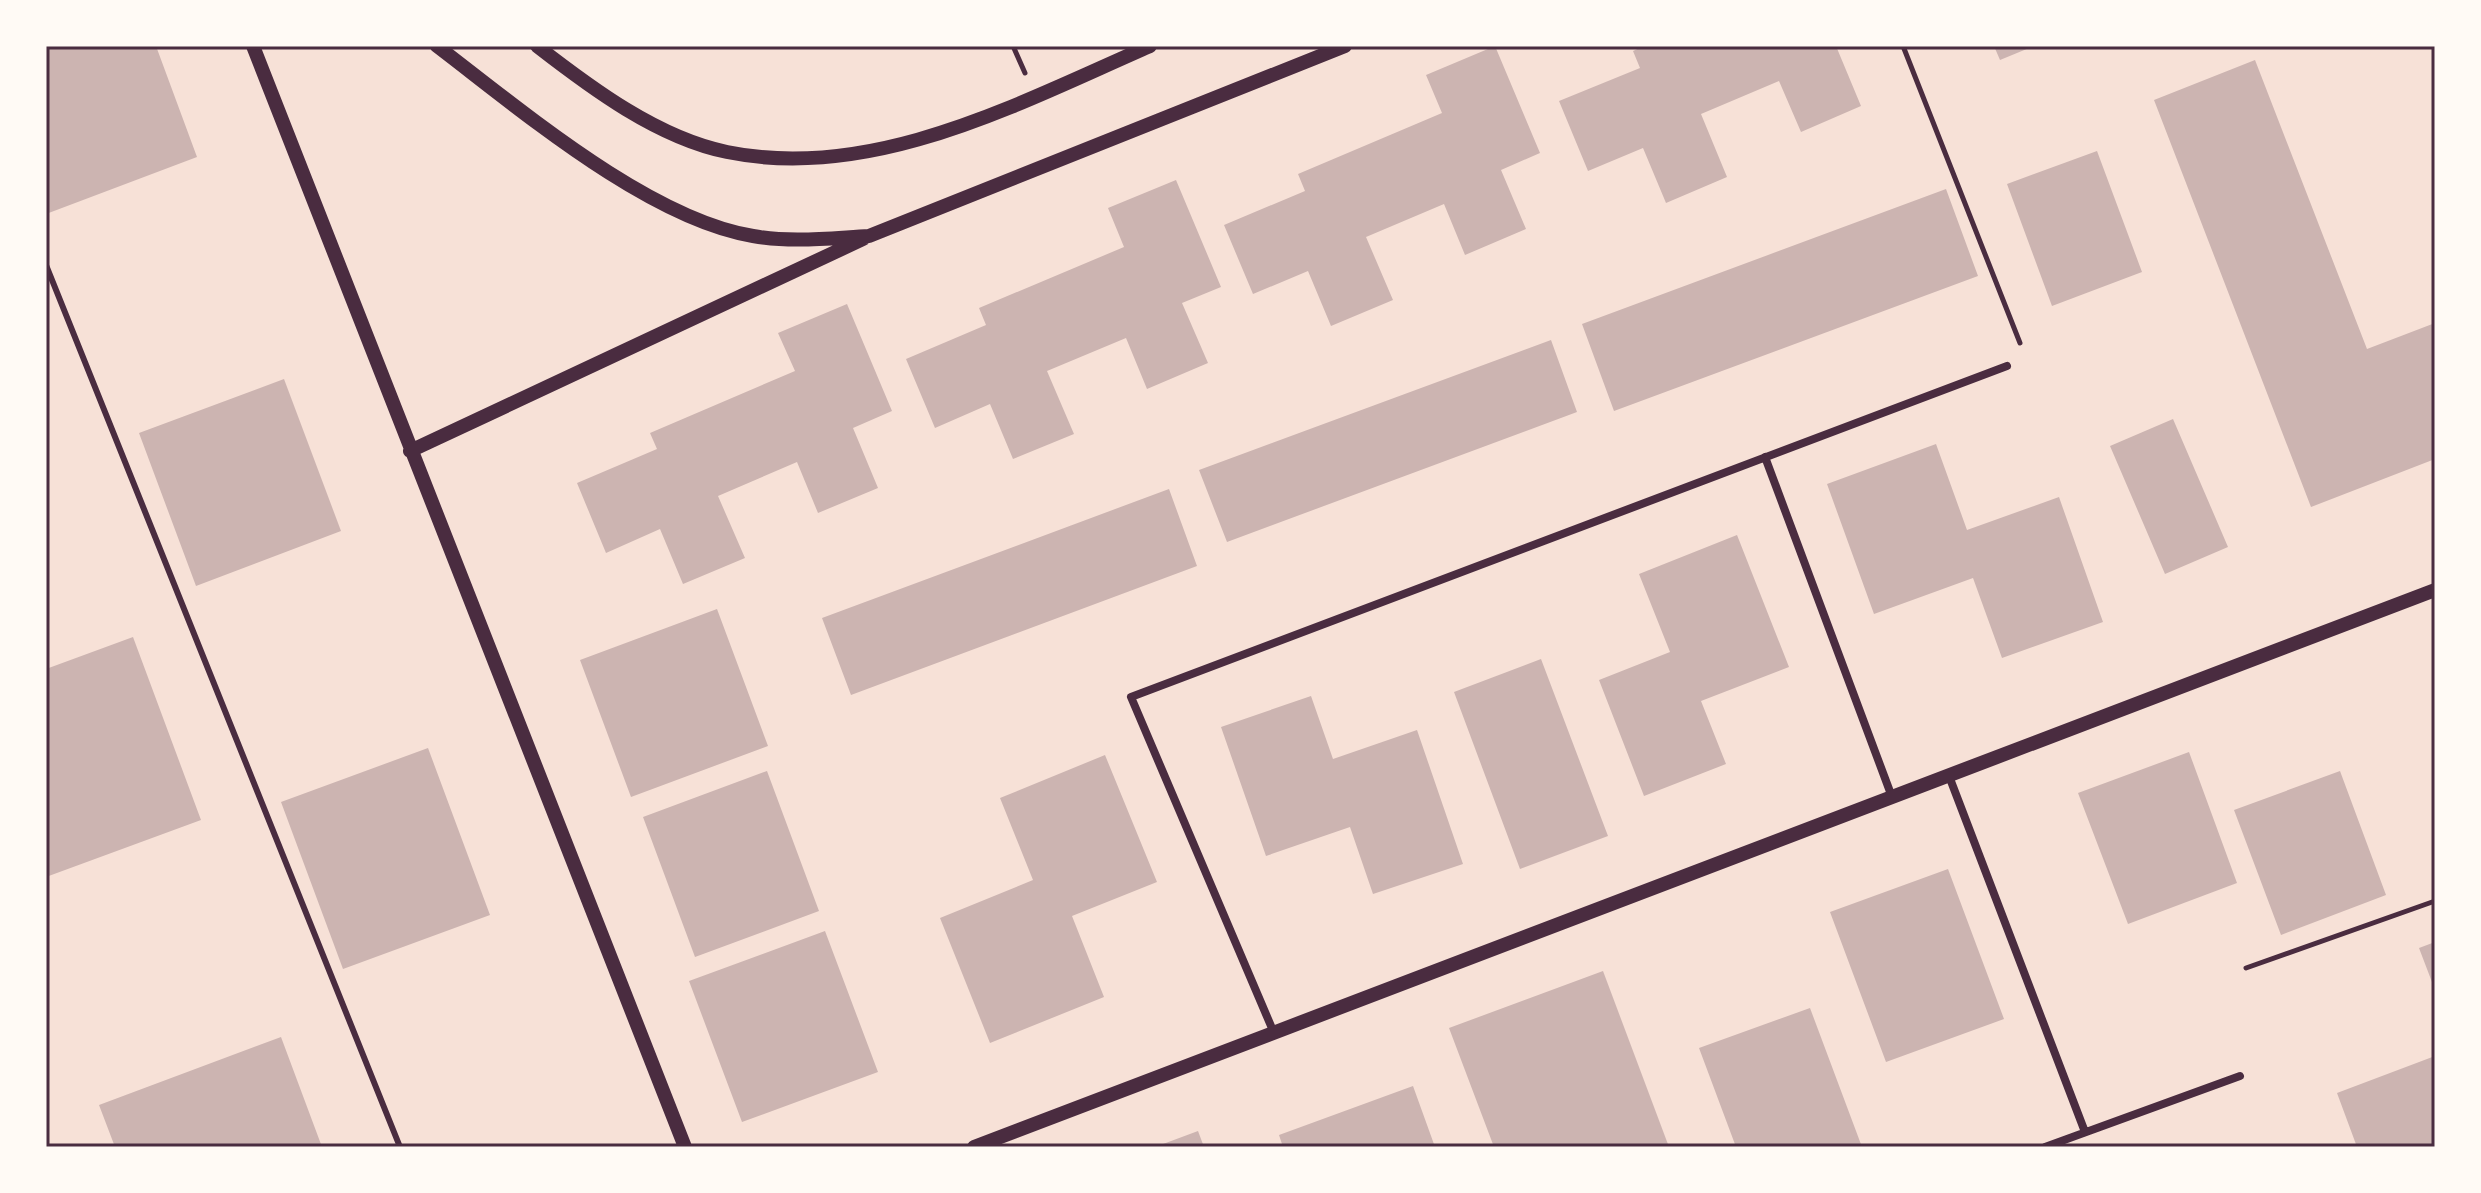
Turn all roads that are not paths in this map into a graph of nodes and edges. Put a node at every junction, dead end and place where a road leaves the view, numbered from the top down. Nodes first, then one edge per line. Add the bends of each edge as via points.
1 (253, 46) edge
2 (437, 46) edge
3 (537, 46) edge
4 (1150, 46) edge
5 (1345, 46) edge
6 (869, 236) junction
7 (46, 265) edge
8 (2007, 366) road end
9 (410, 451) junction
10 (1765, 457) junction
11 (2435, 590) edge
12 (1949, 776) junction
13 (1892, 797) junction
14 (1274, 1033) junction
15 (2240, 1076) dead end
16 (2085, 1132) junction
17 (982, 1146) edge
18 (400, 1147) edge
19 (685, 1147) edge
20 (2045, 1147) edge

1 - 9 street
2 - 6 street via 562,141 689,216 753,236
3 - 4 street via 649,123 724,152 788,161 897,147
5 - 6 street
6 - 9 street
7 - 18 lane
8 - 10 street
9 - 19 street
10 - 13 street
10 - 14 street via 1131,697
11 - 12 street
12 - 13 street
12 - 16 street
13 - 14 street
14 - 17 street
15 - 16 street
16 - 20 street

